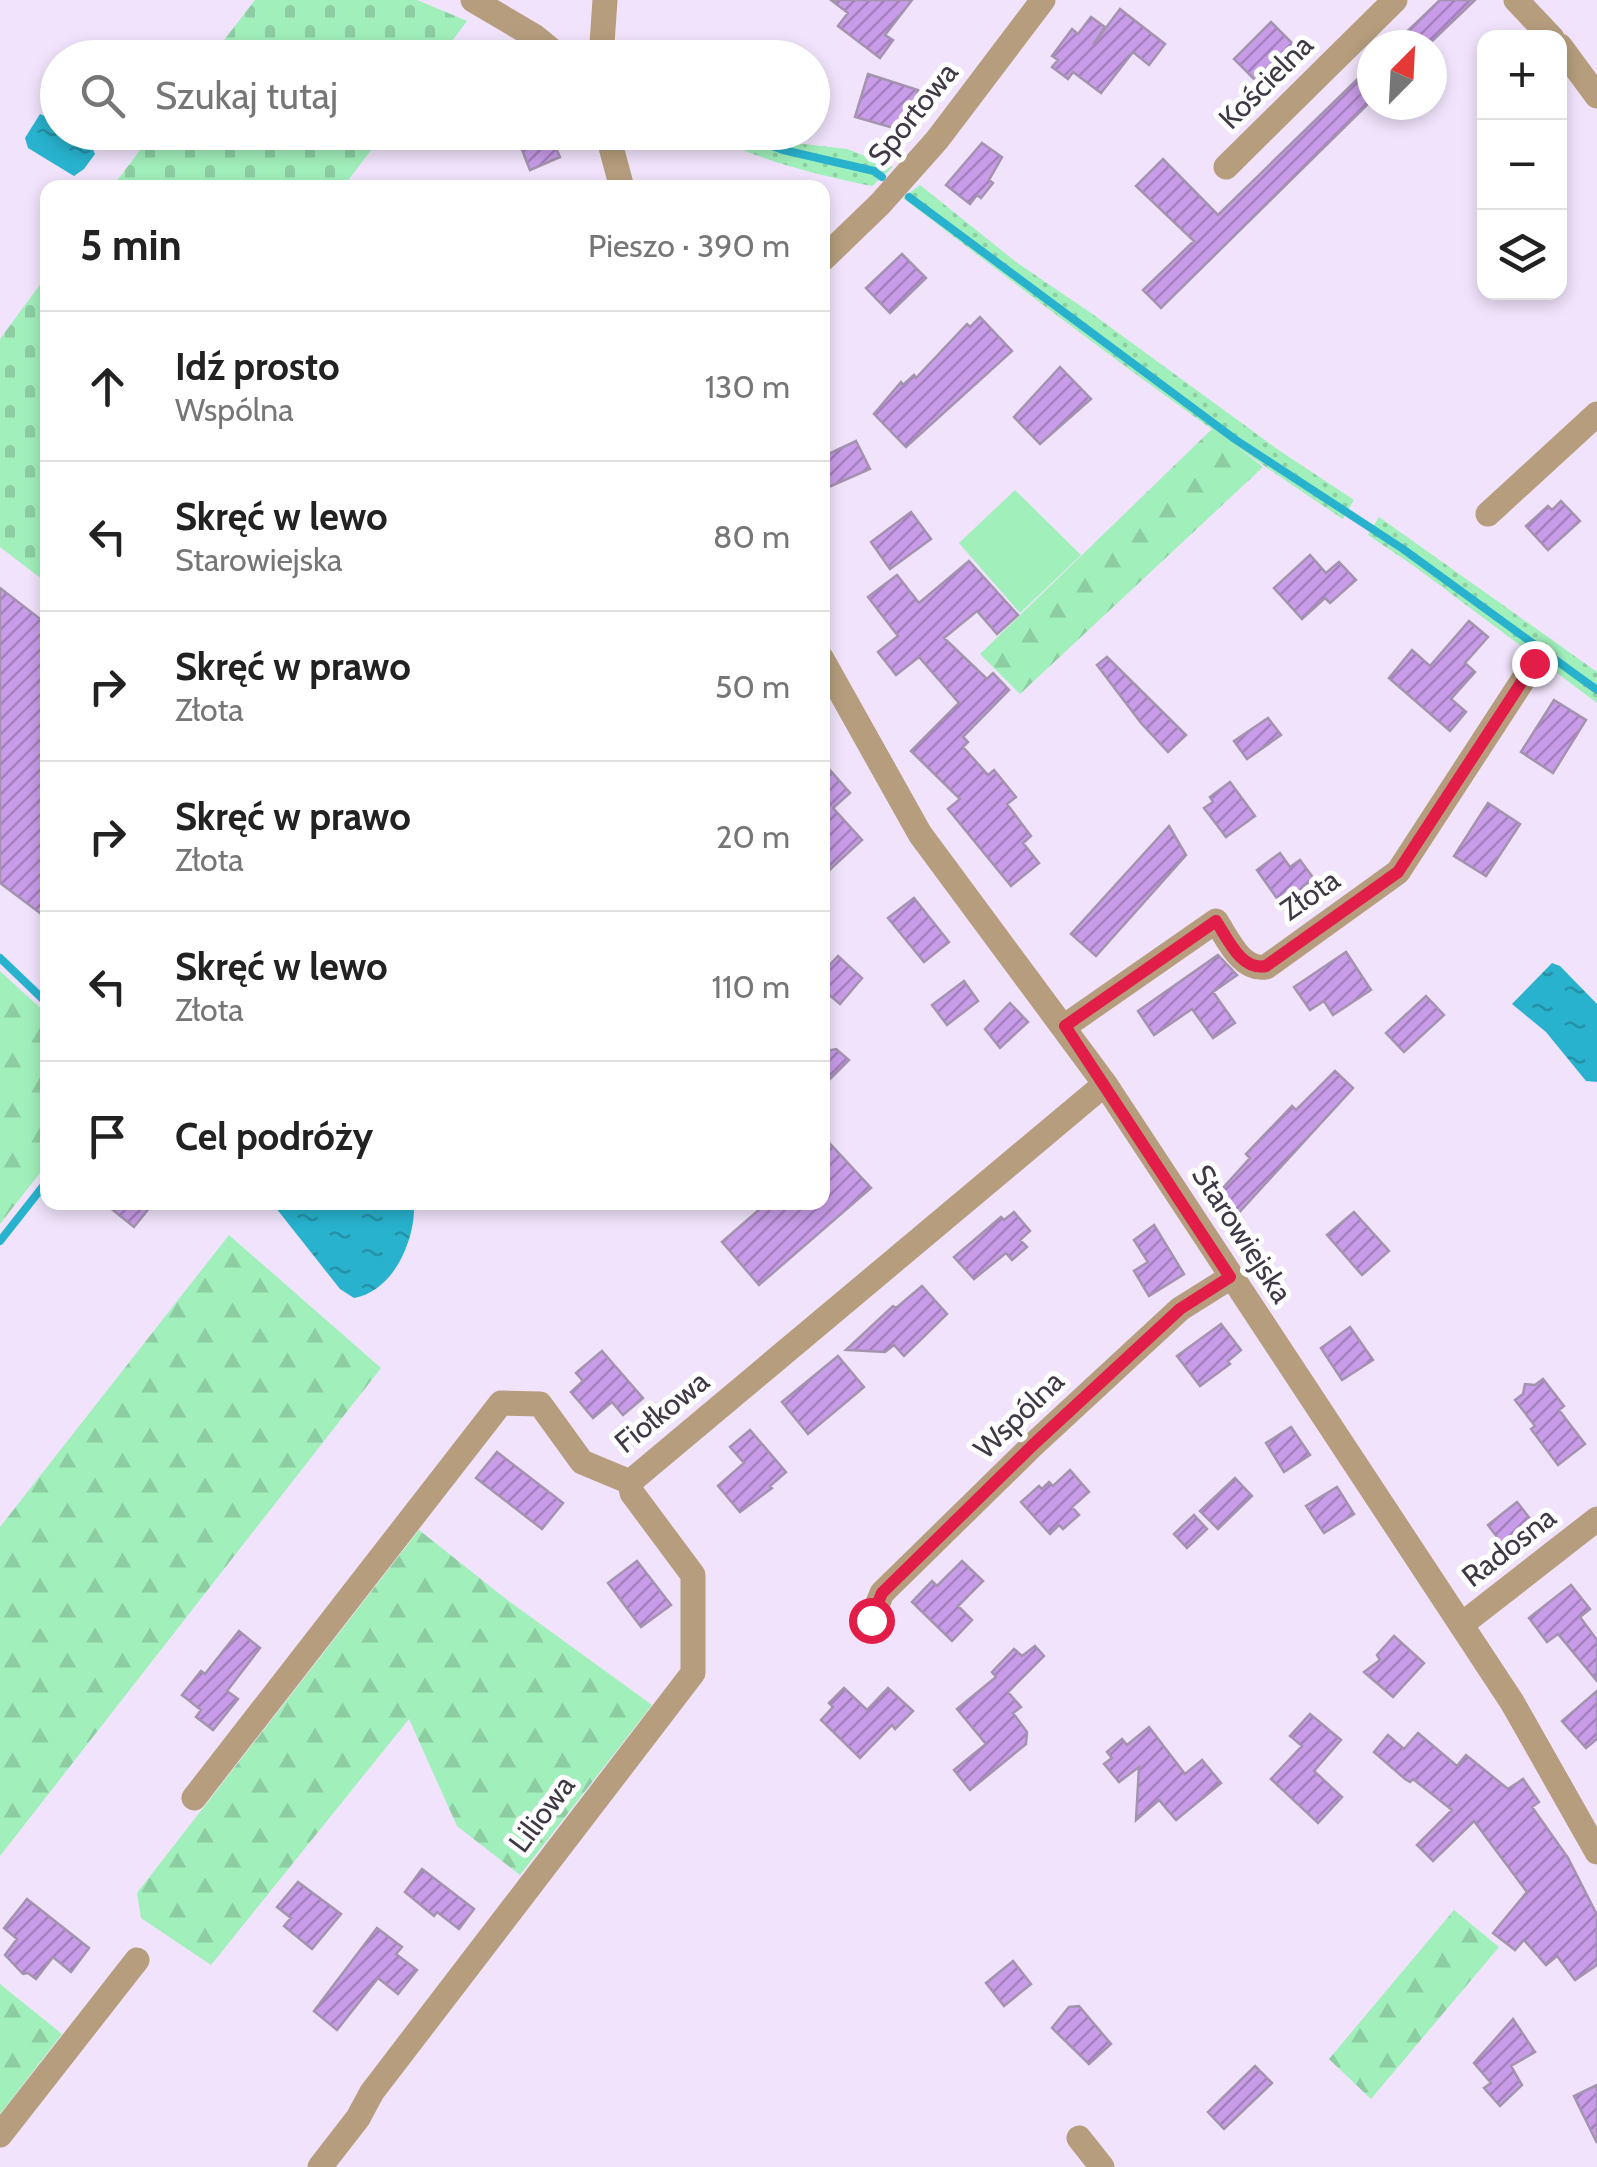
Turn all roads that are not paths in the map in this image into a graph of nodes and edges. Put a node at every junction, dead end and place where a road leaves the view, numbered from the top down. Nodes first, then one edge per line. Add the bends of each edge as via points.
1 (473, 0) edge
2 (606, 0) edge
3 (1042, 0) edge
4 (1395, 0) edge
5 (1516, 0) edge
6 (1544, 30) edge
7 (539, 40) edge
8 (603, 40) edge
9 (1567, 55) edge
10 (1597, 96) edge
11 (612, 150) edge
12 (1226, 167) dead end
13 (620, 180) edge
14 (830, 252) edge
15 (1597, 414) edge
16 (1488, 514) dead end
17 (1534, 663) dead end
18 (830, 673) edge
19 (1065, 1026) junction
20 (1105, 1084) junction
21 (1230, 1277) junction
22 (630, 1482) junction
23 (1597, 1520) edge
24 (871, 1620) dead end
25 (1461, 1625) junction
26 (194, 1798) dead end
27 (1597, 1852) edge
28 (137, 1960) dead end
29 (0, 2135) edge
30 (1079, 2138) dead end
31 (320, 2167) edge
32 (1102, 2167) edge

1 - 7 street
2 - 8 street
3 - 14 street, Sportowa via 937,140
4 - 12 street, Kościelna
5 - 6 street
9 - 10 street
11 - 13 street
15 - 16 street
17 - 19 street, Złota via 1398,872 1266,966 1246,964 1216,921
18 - 19 street, Starowiejska via 920,834
19 - 20 street, Starowiejska
20 - 21 street, Starowiejska
20 - 22 street, Fiołkowa
21 - 24 street, Wspólna via 1180,1309 1034,1444 882,1593
21 - 25 street, Starowiejska
22 - 26 street, Fiołkowa via 582,1462 540,1404 501,1403
22 - 31 street, Liliowa via 693,1575 693,1673
23 - 25 street, Radosna
25 - 27 street, Starowiejska
28 - 29 street
30 - 32 street

